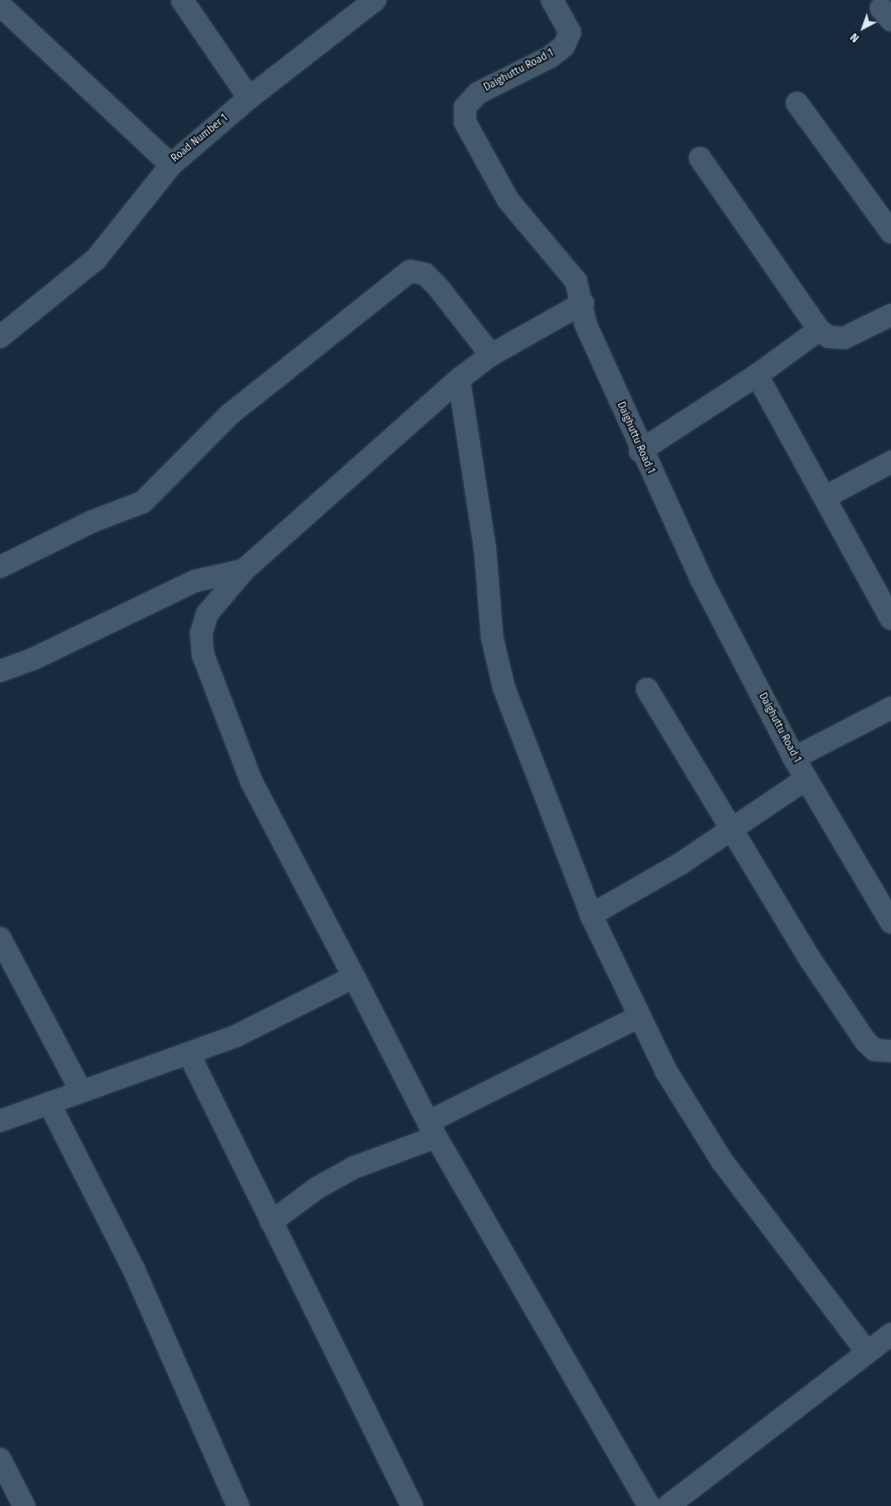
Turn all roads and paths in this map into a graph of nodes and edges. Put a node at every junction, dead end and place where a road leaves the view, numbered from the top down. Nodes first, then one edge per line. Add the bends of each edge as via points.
1 (182, 0) edge
2 (375, 0) edge
3 (552, 0) edge
4 (0, 5) edge
5 (249, 98) junction
6 (797, 103) dead end
7 (700, 158) dead end
8 (171, 165) junction
9 (891, 232) edge
10 (583, 303) junction
11 (891, 315) edge
12 (819, 330) junction
13 (0, 337) edge
14 (491, 355) junction
15 (757, 375) junction
16 (459, 379) junction
17 (640, 451) junction
18 (891, 462) edge
19 (825, 497) junction
20 (0, 567) edge
21 (244, 570) junction
22 (891, 619) edge
23 (0, 670) edge
24 (647, 689) dead end
25 (891, 708) edge
26 (794, 758) junction
27 (806, 779) junction
28 (732, 829) junction
29 (591, 915) junction
30 (891, 922) edge
31 (0, 938) edge
32 (354, 976) junction
33 (639, 1016) junction
34 (891, 1051) edge
35 (189, 1054) junction
36 (81, 1091) junction
37 (49, 1103) junction
38 (0, 1121) edge
39 (432, 1130) junction
40 (271, 1222) junction
41 (891, 1334) edge
42 (867, 1352) junction
43 (0, 1459) edge
44 (24, 1506) edge
45 (238, 1506) edge
46 (412, 1506) edge
47 (649, 1506) edge
48 (668, 1506) edge

1 - 5 street
2 - 5 street, Road Number 1
3 - 10 street, Daighuttu Road 1 via 570,32 564,46 550,57 478,93 465,107 465,122 508,200 564,264 576,281
4 - 8 street, Road Number 1
5 - 8 street, Road Number 1
6 - 9 street
7 - 12 street
8 - 13 street via 96,259
10 - 14 street
10 - 17 street, Daighuttu Road 1 via 586,325
11 - 12 street via 844,338 829,337
12 - 15 street
14 - 16 street
14 - 20 street via 438,287 425,274 410,271 229,415 143,502 93,521
15 - 17 street
15 - 19 street
16 - 21 street
16 - 29 street via 485,548 492,637 504,688
17 - 26 street, Daighuttu Road 1
18 - 19 street
19 - 22 street
21 - 23 street via 195,581 33,659
21 - 32 street via 208,614 201,634 203,655 252,783
24 - 28 street
25 - 26 street
26 - 27 street, Daighuttu Road 1
27 - 28 street
27 - 30 street, Daighuttu Road 1
28 - 29 street via 680,864
28 - 34 street via 866,1042 875,1050
29 - 33 street
31 - 36 street
32 - 35 street via 236,1036
32 - 39 street
33 - 39 street
33 - 42 street via 666,1071 722,1161
35 - 36 street
35 - 40 street
36 - 37 street
37 - 38 street
37 - 45 street via 134,1270
39 - 40 street via 317,1188
39 - 47 street
40 - 46 street
41 - 42 street
42 - 48 street
43 - 44 street

